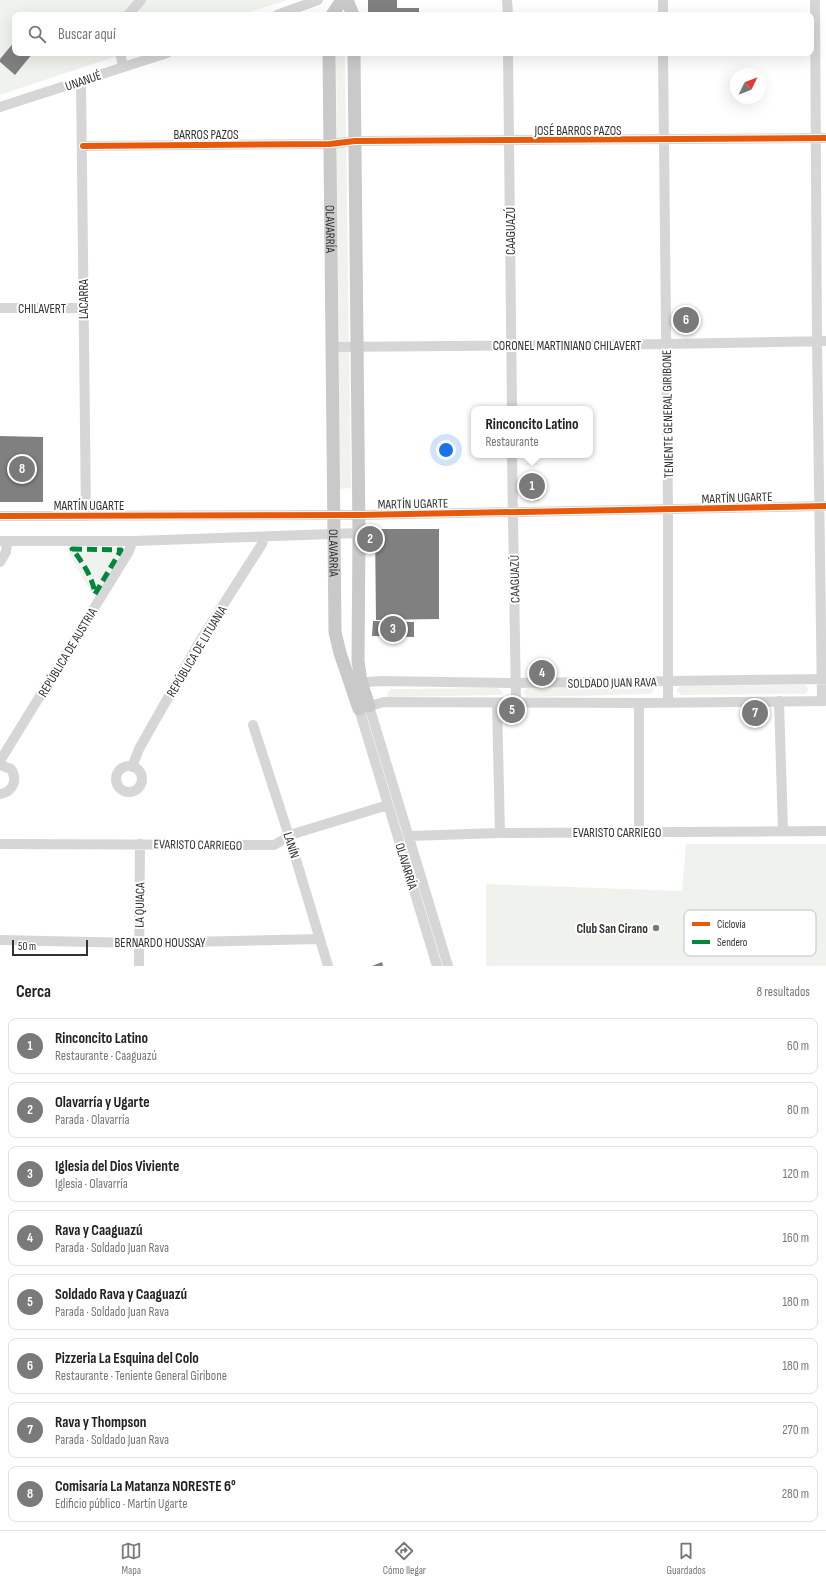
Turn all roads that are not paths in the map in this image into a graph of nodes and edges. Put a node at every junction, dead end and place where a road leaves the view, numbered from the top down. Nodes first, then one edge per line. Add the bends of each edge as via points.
1 (140, 0) edge
2 (318, 0) edge
3 (342, 0) edge
4 (347, 0) edge
5 (507, 0) edge
6 (663, 0) edge
7 (815, 0) edge
8 (130, 12) edge
9 (285, 12) edge
10 (334, 12) edge
11 (352, 12) edge
12 (508, 12) edge
13 (663, 12) edge
14 (121, 56) edge
15 (156, 56) edge
16 (329, 56) edge
17 (354, 56) edge
18 (508, 56) edge
19 (663, 56) edge
20 (123, 66) junction
21 (80, 82) junction
22 (0, 107) edge
23 (821, 138) edge
24 (664, 140) junction
25 (355, 141) junction
26 (509, 141) junction
27 (330, 144) junction
28 (83, 146) junction
29 (0, 308) edge
30 (83, 308) junction
31 (822, 341) edge
32 (666, 344) junction
33 (511, 345) junction
34 (357, 346) junction
35 (332, 347) junction
36 (512, 406) edge
37 (512, 458) edge
38 (823, 506) edge
39 (668, 510) junction
40 (513, 512) junction
41 (335, 514) junction
42 (359, 515) junction
43 (0, 516) edge
44 (86, 516) junction
45 (359, 533) junction
46 (335, 534) junction
47 (264, 537) junction
48 (4, 541) edge
49 (133, 541) junction
50 (0, 562) edge
51 (824, 679) edge
52 (669, 681) junction
53 (356, 683) junction
54 (516, 683) junction
55 (779, 701) junction
56 (824, 701) edge
57 (668, 702) junction
58 (497, 703) junction
59 (516, 703) junction
60 (640, 703) junction
61 (364, 707) junction
62 (253, 725) dead end
63 (0, 761) edge
64 (0, 765) edge
65 (132, 767) dead end
66 (0, 794) edge
67 (388, 805) junction
68 (784, 831) junction
69 (826, 831) edge
70 (639, 832) junction
71 (500, 833) junction
72 (289, 836) junction
73 (409, 836) junction
74 (0, 844) edge
75 (140, 844) junction
76 (0, 940) edge
77 (319, 940) junction
78 (138, 943) junction
79 (139, 966) edge
80 (328, 966) edge
81 (437, 966) edge
82 (448, 966) edge

1 - 8 street
2 - 9 street
3 - 10 main road
4 - 11 main road
5 - 12 street
6 - 13 street
7 - 23 street
14 - 20 street
15 - 20 street, UNANUÉ
16 - 27 main road, OLAVARRÍA
17 - 25 main road, OLAVARRÍA
18 - 26 street, CAAGUAZÚ
19 - 24 street, TENIENTE GENERAL GIRIBONE
20 - 21 street, UNANUÉ
21 - 22 street, UNANUÉ
21 - 28 street, LACARRA
23 - 24 street, JOSÉ BARROS PAZOS
23 - 31 street
24 - 26 street, JOSÉ BARROS PAZOS
24 - 32 street, TENIENTE GENERAL GIRIBONE
25 - 26 street, JOSÉ BARROS PAZOS
25 - 27 street, JOSÉ BARROS PAZOS
25 - 34 main road, OLAVARRÍA
26 - 33 street, CAAGUAZÚ
27 - 28 street, BARROS PAZOS
27 - 35 main road, OLAVARRÍA
28 - 30 street, LACARRA
29 - 30 street, CHILAVERT
30 - 44 street, LACARRA
31 - 32 street, CORONEL MARTINIANO CHILAVERT
31 - 38 street
32 - 33 street, CORONEL MARTINIANO CHILAVERT
32 - 39 street, TENIENTE GENERAL GIRIBONE
33 - 34 street, CORONEL MARTINIANO CHILAVERT
33 - 36 street, CAAGUAZÚ
34 - 35 street, CORONEL MARTINIANO CHILAVERT
34 - 42 main road, OLAVARRÍA
35 - 41 main road, OLAVARRÍA
37 - 40 street, CAAGUAZÚ
38 - 39 street, MARTÍN UGARTE
38 - 51 street
39 - 40 street, MARTÍN UGARTE
39 - 52 street, TENIENTE GENERAL GIRIBONE
40 - 42 street, MARTÍN UGARTE
40 - 54 street, CAAGUAZÚ
41 - 42 street, MARTÍN UGARTE
41 - 44 street, MARTÍN UGARTE
41 - 46 main road, OLAVARRÍA
42 - 45 main road, OLAVARRÍA
43 - 44 street, MARTÍN UGARTE
45 - 46 street
45 - 53 main road, OLAVARRÍA
46 - 47 street
46 - 53 main road, OLAVARRÍA via 336,642
47 - 49 street
47 - 65 street, REPÚBLICA DE LITUANIA via 196,648 139,749
48 - 49 street
48 - 50 street via 6,552
49 - 63 street, REPÚBLICA DE AUSTRIA
51 - 52 street, SOLDADO JUAN RAVA
51 - 56 street
52 - 54 street, SOLDADO JUAN RAVA
52 - 57 street, TENIENTE GENERAL GIRIBONE
53 - 54 street, SOLDADO JUAN RAVA
53 - 61 main road, OLAVARRÍA
54 - 59 street, CAAGUAZÚ
55 - 56 street, SOLDADO JUAN RAVA
55 - 57 street, SOLDADO JUAN RAVA
55 - 68 street
57 - 60 street, SOLDADO JUAN RAVA
58 - 59 street, SOLDADO JUAN RAVA
58 - 61 street, SOLDADO JUAN RAVA via 384,702
58 - 71 street
59 - 60 street, SOLDADO JUAN RAVA
60 - 70 street
61 - 67 street, OLAVARRÍA
61 - 73 street, OLAVARRÍA
62 - 72 street, LANÍN
64 - 66 street via 11,769 15,778 9,791
67 - 72 street, EVARISTO CARRIEGO
67 - 81 street, OLAVARRÍA
68 - 69 street, EVARISTO CARRIEGO
68 - 70 street, EVARISTO CARRIEGO
70 - 71 street, EVARISTO CARRIEGO
71 - 73 street, EVARISTO CARRIEGO
72 - 75 street, EVARISTO CARRIEGO via 274,845
72 - 77 street, LANÍN
73 - 82 street, OLAVARRÍA
74 - 75 street, EVARISTO CARRIEGO
75 - 78 street, LA QUIACA
76 - 78 street, BERNARDO HOUSSAY
77 - 78 street, BERNARDO HOUSSAY
77 - 80 street, LANÍN
78 - 79 street, LA QUIACA

